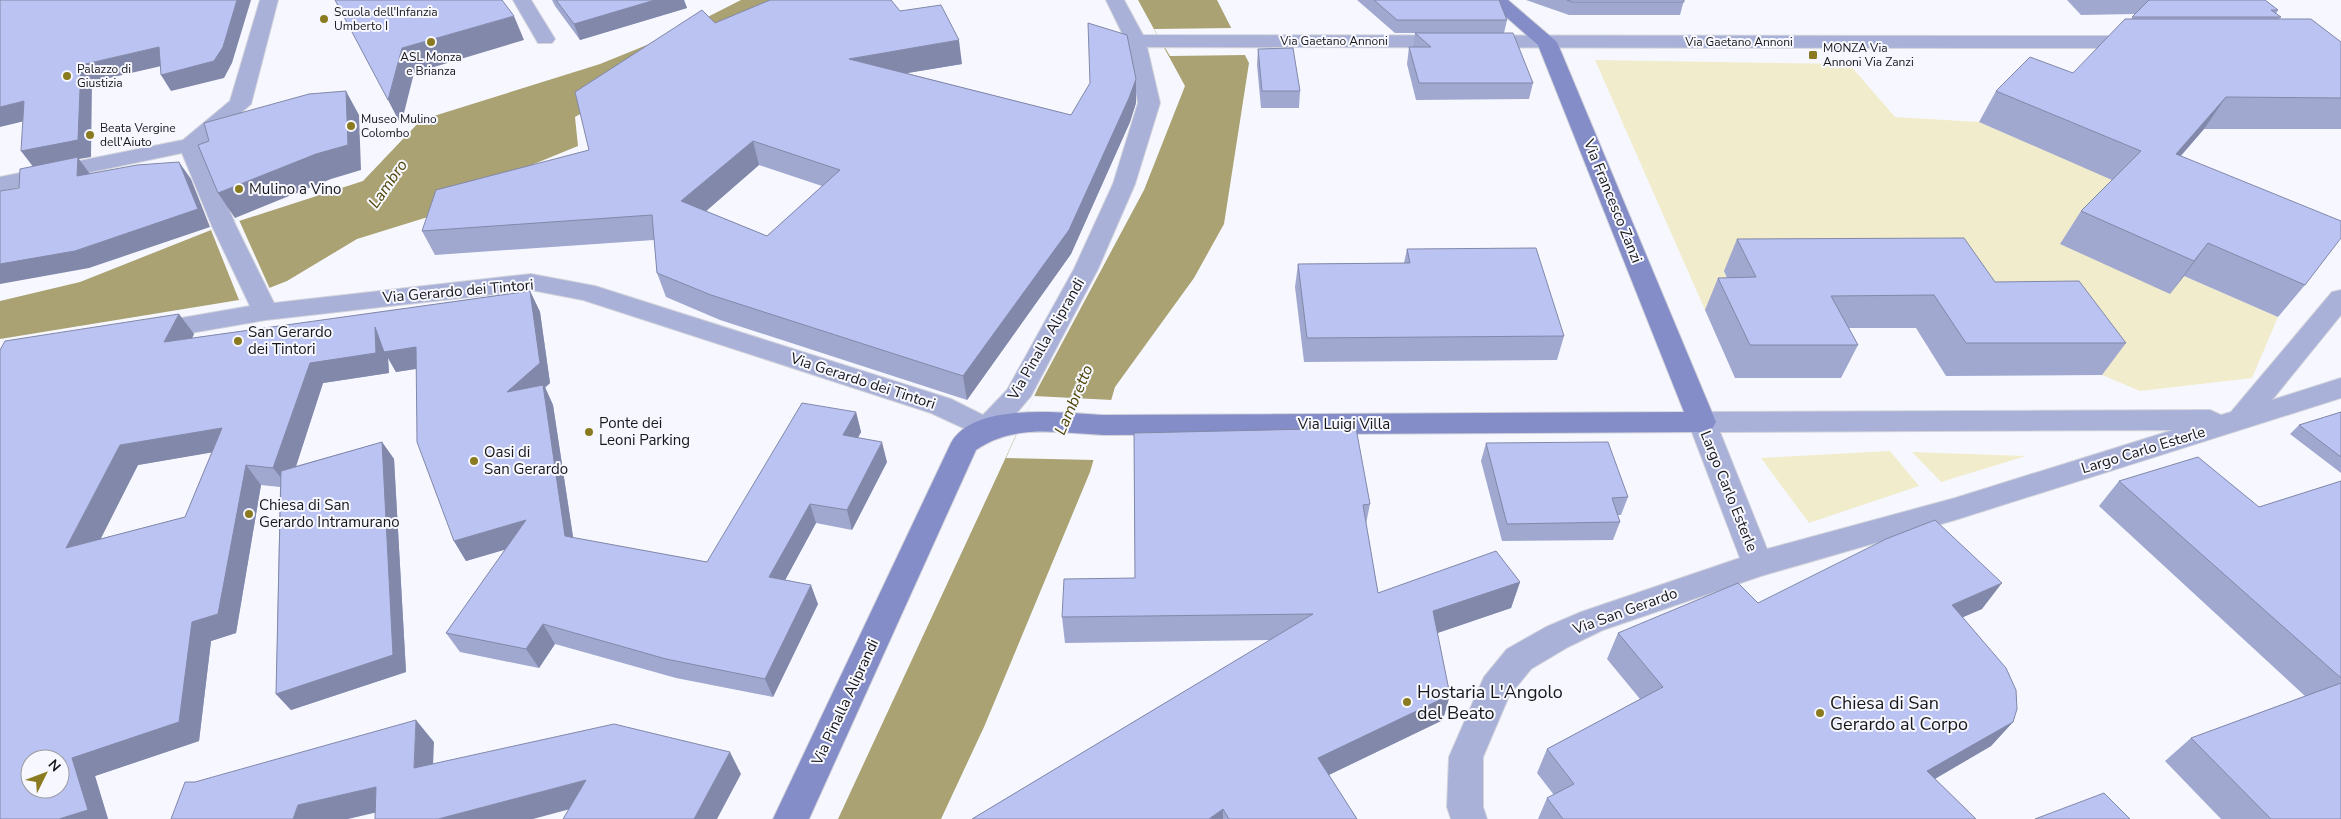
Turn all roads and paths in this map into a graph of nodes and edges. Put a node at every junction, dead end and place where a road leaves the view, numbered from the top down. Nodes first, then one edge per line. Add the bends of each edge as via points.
1 (269, 0) edge
2 (522, 0) edge
3 (1115, 0) edge
4 (1496, 0) edge
5 (545, 39) dead end
6 (1145, 41) junction
7 (1548, 42) junction
8 (2161, 42) edge
9 (190, 145) junction
10 (0, 184) edge
11 (2341, 298) edge
12 (261, 303) junction
13 (128, 334) edge
14 (2341, 388) edge
15 (2240, 420) junction
16 (1702, 422) junction
17 (987, 429) junction
18 (1758, 564) junction
19 (791, 819) edge
20 (1469, 819) edge

1 - 9 street via 240,104
2 - 5 street
3 - 6 street, Via Pinalla Aliprandi
4 - 7 street, Via Francesco Zanzi
6 - 7 street, Via Gaetano Annoni
6 - 17 street, Via Pinalla Aliprandi via 1149,103 1124,184 1086,269 1017,396
7 - 8 street, Via Gaetano Annoni
7 - 16 street, Via Francesco Zanzi
9 - 10 street
9 - 12 street
11 - 15 street
12 - 13 street, Via Gerardo dei Tintori
12 - 17 street, Via Gerardo dei Tintori via 531,282 586,292 941,406
14 - 15 street, Largo Carlo Esterle
15 - 16 street, Largo Carlo Esterle
15 - 18 street, Largo Carlo Esterle via 1955,508
16 - 17 street, Via Luigi Villa via 1022,423
16 - 18 street, Largo Carlo Esterle
17 - 19 street, Via Pinalla Aliprandi via 965,443
18 - 20 street, Via San Gerardo via 1592,621 1519,659 1496,687 1466,757 1465,807

